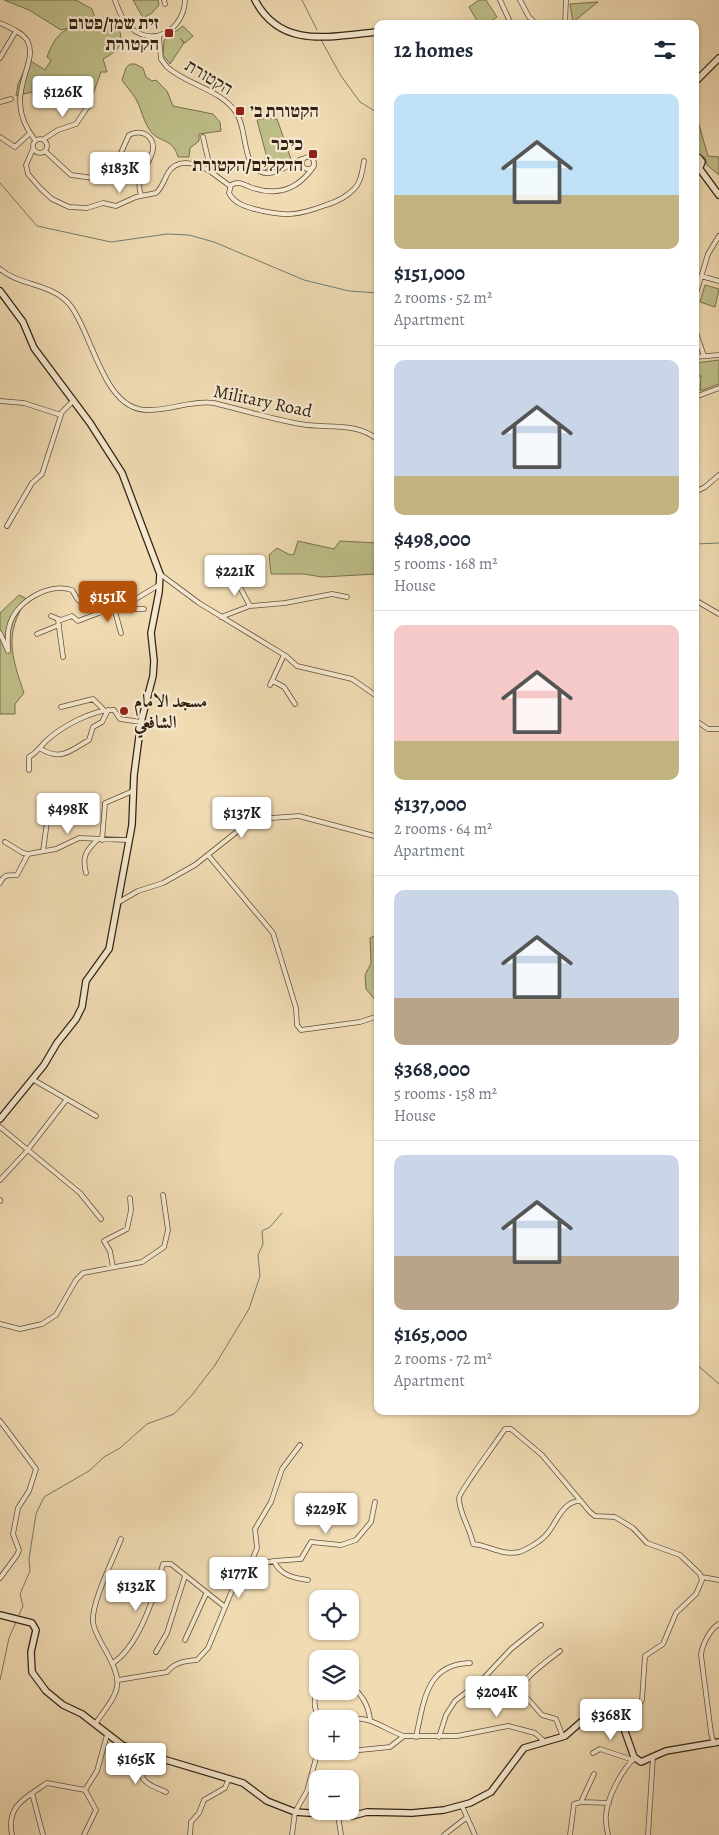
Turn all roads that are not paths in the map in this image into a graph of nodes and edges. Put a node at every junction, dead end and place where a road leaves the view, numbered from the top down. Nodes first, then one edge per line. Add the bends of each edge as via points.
1 (115, 0) edge
2 (185, 0) edge
3 (255, 0) edge
4 (500, 0) edge
5 (520, 0) edge
6 (566, 0) edge
7 (509, 20) edge
8 (532, 20) edge
9 (565, 20) edge
10 (0, 23) edge
11 (16, 31) junction
12 (374, 32) edge
13 (159, 37) junction
14 (0, 58) edge
15 (719, 58) edge
16 (21, 69) dead end
17 (706, 71) junction
18 (699, 75) edge
19 (699, 78) edge
20 (12, 93) dead end
21 (12, 99) junction
22 (0, 102) edge
23 (91, 102) dead end
24 (12, 106) dead end
25 (18, 120) dead end
26 (28, 135) junction
27 (0, 137) edge
28 (203, 137) dead end
29 (35, 140) junction
30 (44, 140) junction
31 (33, 149) junction
32 (45, 151) junction
33 (302, 159) junction
34 (364, 161) dead end
35 (302, 166) junction
36 (314, 166) junction
37 (286, 168) junction
38 (699, 170) edge
39 (211, 172) junction
40 (300, 183) junction
41 (230, 186) junction
42 (141, 195) junction
43 (719, 195) edge
44 (719, 236) edge
45 (0, 269) edge
46 (701, 276) junction
47 (719, 281) edge
48 (699, 283) edge
49 (0, 291) edge
50 (699, 342) edge
51 (719, 355) edge
52 (704, 356) junction
53 (699, 357) edge
54 (719, 388) edge
55 (699, 396) edge
56 (74, 400) junction
57 (0, 402) edge
58 (61, 415) junction
59 (374, 437) edge
60 (719, 475) edge
61 (699, 490) edge
62 (7, 526) dead end
63 (160, 574) junction
64 (236, 580) dead end
65 (160, 585) junction
66 (347, 597) dead end
67 (134, 600) junction
68 (699, 602) edge
69 (250, 606) junction
70 (114, 608) junction
71 (144, 609) dead end
72 (99, 613) junction
73 (719, 614) edge
74 (51, 616) dead end
75 (221, 617) junction
76 (59, 623) junction
77 (121, 633) dead end
78 (0, 634) edge
79 (37, 634) dead end
80 (284, 655) junction
81 (63, 657) dead end
82 (273, 681) junction
83 (270, 685) dead end
84 (374, 694) edge
85 (295, 704) dead end
86 (62, 706) dead end
87 (106, 710) junction
88 (141, 722) junction
89 (699, 723) edge
90 (719, 729) edge
91 (41, 749) junction
92 (30, 770) dead end
93 (133, 791) junction
94 (55, 809) dead end
95 (374, 836) edge
96 (96, 840) junction
97 (102, 840) junction
98 (128, 840) junction
99 (4, 842) dead end
100 (43, 851) junction
101 (28, 854) junction
102 (208, 855) junction
103 (86, 873) dead end
104 (0, 883) edge
105 (119, 902) junction
106 (374, 1017) edge
107 (32, 1079) junction
108 (67, 1099) junction
109 (96, 1116) dead end
110 (0, 1120) edge
111 (0, 1127) edge
112 (28, 1150) junction
113 (0, 1180) edge
114 (163, 1195) dead end
115 (130, 1198) dead end
116 (101, 1219) dead end
117 (113, 1267) junction
118 (0, 1324) edge
119 (0, 1420) edge
120 (300, 1445) dead end
121 (581, 1501) junction
122 (375, 1502) dead end
123 (121, 1539) dead end
124 (274, 1561) junction
125 (250, 1565) junction
126 (185, 1576) junction
127 (702, 1577) junction
128 (0, 1578) edge
129 (308, 1580) dead end
130 (719, 1580) edge
131 (206, 1594) junction
132 (225, 1607) junction
133 (0, 1615) edge
134 (719, 1624) edge
135 (541, 1625) dead end
136 (185, 1640) dead end
137 (560, 1651) dead end
138 (156, 1652) dead end
139 (113, 1663) junction
140 (470, 1663) dead end
141 (118, 1680) junction
142 (359, 1693) edge
143 (359, 1719) edge
144 (370, 1719) junction
145 (94, 1724) junction
146 (622, 1725) junction
147 (107, 1735) junction
148 (404, 1736) junction
149 (562, 1736) junction
150 (416, 1737) junction
151 (439, 1738) junction
152 (545, 1742) junction
153 (717, 1743) edge
154 (359, 1750) edge
155 (139, 1752) junction
156 (593, 1753) dead end
157 (653, 1757) junction
158 (634, 1759) junction
159 (316, 1760) edge
160 (594, 1774) dead end
161 (229, 1778) junction
162 (85, 1790) junction
163 (32, 1792) junction
164 (166, 1792) dead end
165 (581, 1802) junction
166 (609, 1804) junction
167 (462, 1806) junction
168 (295, 1812) junction
169 (309, 1813) edge
170 (359, 1814) edge
171 (466, 1818) junction
172 (339, 1820) edge
173 (12, 1835) edge
174 (42, 1835) edge
175 (85, 1835) edge
176 (190, 1835) edge
177 (292, 1835) edge
178 (341, 1835) edge
179 (444, 1835) edge
180 (474, 1835) edge
181 (570, 1835) edge
182 (608, 1835) edge
183 (648, 1835) edge

1 - 13 street via 128,26 140,33
2 - 13 street via 178,23
3 - 12 street via 263,13 282,30 304,36
4 - 7 street
5 - 8 street
6 - 9 street
10 - 11 street
11 - 14 street
11 - 16 street via 29,45 28,56
13 - 37 street, הקטורת via 160,55 170,70 234,110 257,170 270,173
15 - 17 street
17 - 18 street
17 - 19 street
20 - 21 street
21 - 22 street
21 - 24 street
23 - 30 street via 76,124 58,130
25 - 26 street
26 - 27 street via 15,146
26 - 29 street
28 - 39 street
29 - 30 street
29 - 31 street
30 - 32 street
31 - 32 street via 40,153
31 - 42 street via 26,170 57,202 81,208 103,203 112,206
32 - 42 street via 71,175 99,177 116,166 129,135 145,134 152,141 153,149 141,177
33 - 35 street
33 - 36 street via 313,159
33 - 37 street, הקטורת
34 - 41 street via 360,180 352,192 300,215 276,214 242,205 230,196
35 - 36 street, הקטורת
35 - 37 street, הקטורת
35 - 40 street via 304,176
36 - 40 street
38 - 43 street
39 - 41 street
39 - 42 street via 190,163 176,165 156,194
40 - 41 street via 276,192 238,183
44 - 46 street
45 - 59 street, Military Road via 14,278 55,292 70,304 112,389 127,405 147,410 214,403 302,425 354,429
46 - 47 street
46 - 48 street
49 - 56 street via 23,322 34,348
50 - 52 street
51 - 52 street
52 - 53 street
54 - 55 street
56 - 58 street
56 - 63 street via 122,473
57 - 58 street via 24,403
58 - 62 street via 42,474 32,482
60 - 61 street
63 - 65 street
63 - 75 street
64 - 69 street
65 - 67 street
65 - 88 street via 151,633 153,676
66 - 69 street via 332,594
67 - 70 street
67 - 71 street via 133,608
68 - 73 street
69 - 75 street
70 - 72 street
70 - 77 street
72 - 76 street via 78,622 72,616
72 - 78 street via 78,600 67,588 39,592 17,612 9,627 8,651
74 - 76 street
75 - 80 street
76 - 79 street
76 - 81 street
80 - 82 street
80 - 84 street via 298,666 352,679
82 - 83 street
82 - 85 street via 284,687
86 - 87 street via 93,699
87 - 88 street via 114,710 120,719
87 - 91 street via 70,725
87 - 91 street via 89,740 59,756
88 - 93 street
89 - 90 street via 708,729
91 - 92 street via 29,757
93 - 97 street via 105,803
93 - 98 street
94 - 100 street via 47,822
95 - 102 street via 299,816 258,819
96 - 97 street
96 - 100 street via 79,838 70,845
96 - 103 street via 84,852
97 - 98 street
98 - 105 street
99 - 101 street
100 - 101 street
101 - 104 street via 17,876 8,874
102 - 105 street via 163,883 138,891
102 - 106 street via 273,934 300,1030
105 - 107 street via 109,949 86,981 82,1007
107 - 108 street
107 - 110 street
108 - 109 street
108 - 112 street
111 - 112 street
112 - 113 street
112 - 116 street via 80,1193
114 - 117 street via 168,1230 164,1247 142,1262
115 - 117 street via 131,1210 126,1229 104,1241
117 - 118 street via 83,1274 76,1280 56,1315 42,1324 20,1329
119 - 128 street via 36,1469 30,1491 18,1508 13,1534 19,1550
120 - 125 street via 282,1469 271,1502 255,1529 257,1548
121 - 121 street via 542,1455 507,1428 461,1490 459,1498 473,1544 496,1551 518,1552 544,1537 567,1507
121 - 127 street via 595,1516 614,1517 633,1528 647,1543 680,1555
122 - 124 street via 371,1522 356,1540 341,1545 311,1542 301,1559
123 - 139 street via 95,1604 93,1621
124 - 125 street
124 - 129 street via 277,1568 290,1577
125 - 132 street via 236,1581
126 - 131 street
126 - 138 street via 166,1633
126 - 139 street via 171,1564 163,1564 129,1650
127 - 130 street
127 - 146 street via 696,1594 676,1613 666,1640 645,1656 643,1696
131 - 132 street
131 - 136 street
132 - 141 street via 208,1648 197,1660 172,1665 167,1672
133 - 145 street via 35,1626 30,1662 34,1677 57,1700
134 - 153 street via 705,1641 701,1655 711,1733
135 - 151 street via 455,1701 446,1715
137 - 149 street via 529,1677 520,1690 542,1714 556,1719
139 - 141 street
140 - 150 street via 446,1667 433,1679
141 - 145 street via 117,1693
142 - 144 street via 368,1707
143 - 144 street
144 - 148 street
145 - 147 street
146 - 149 street via 617,1709 606,1704
146 - 158 street
147 - 155 street
147 - 162 street via 97,1771
148 - 150 street
148 - 154 street via 390,1747
149 - 152 street
150 - 151 street
151 - 152 street via 508,1726 535,1733
152 - 167 street via 524,1748 491,1792
153 - 157 street via 666,1751
155 - 161 street
155 - 164 street via 144,1782
156 - 158 street via 600,1749
157 - 158 street via 641,1762
157 - 183 street
158 - 166 street
159 - 168 street via 307,1791
160 - 165 street
161 - 168 street via 249,1786 275,1805
161 - 176 street via 225,1788 204,1800 191,1822
162 - 163 street via 47,1783
162 - 175 street via 96,1810
163 - 173 street via 12,1812 9,1821
163 - 174 street
165 - 166 street
165 - 181 street via 574,1804
166 - 182 street via 606,1815
167 - 170 street via 427,1812
167 - 171 street
168 - 169 street
168 - 177 street
171 - 179 street
171 - 180 street
172 - 178 street

